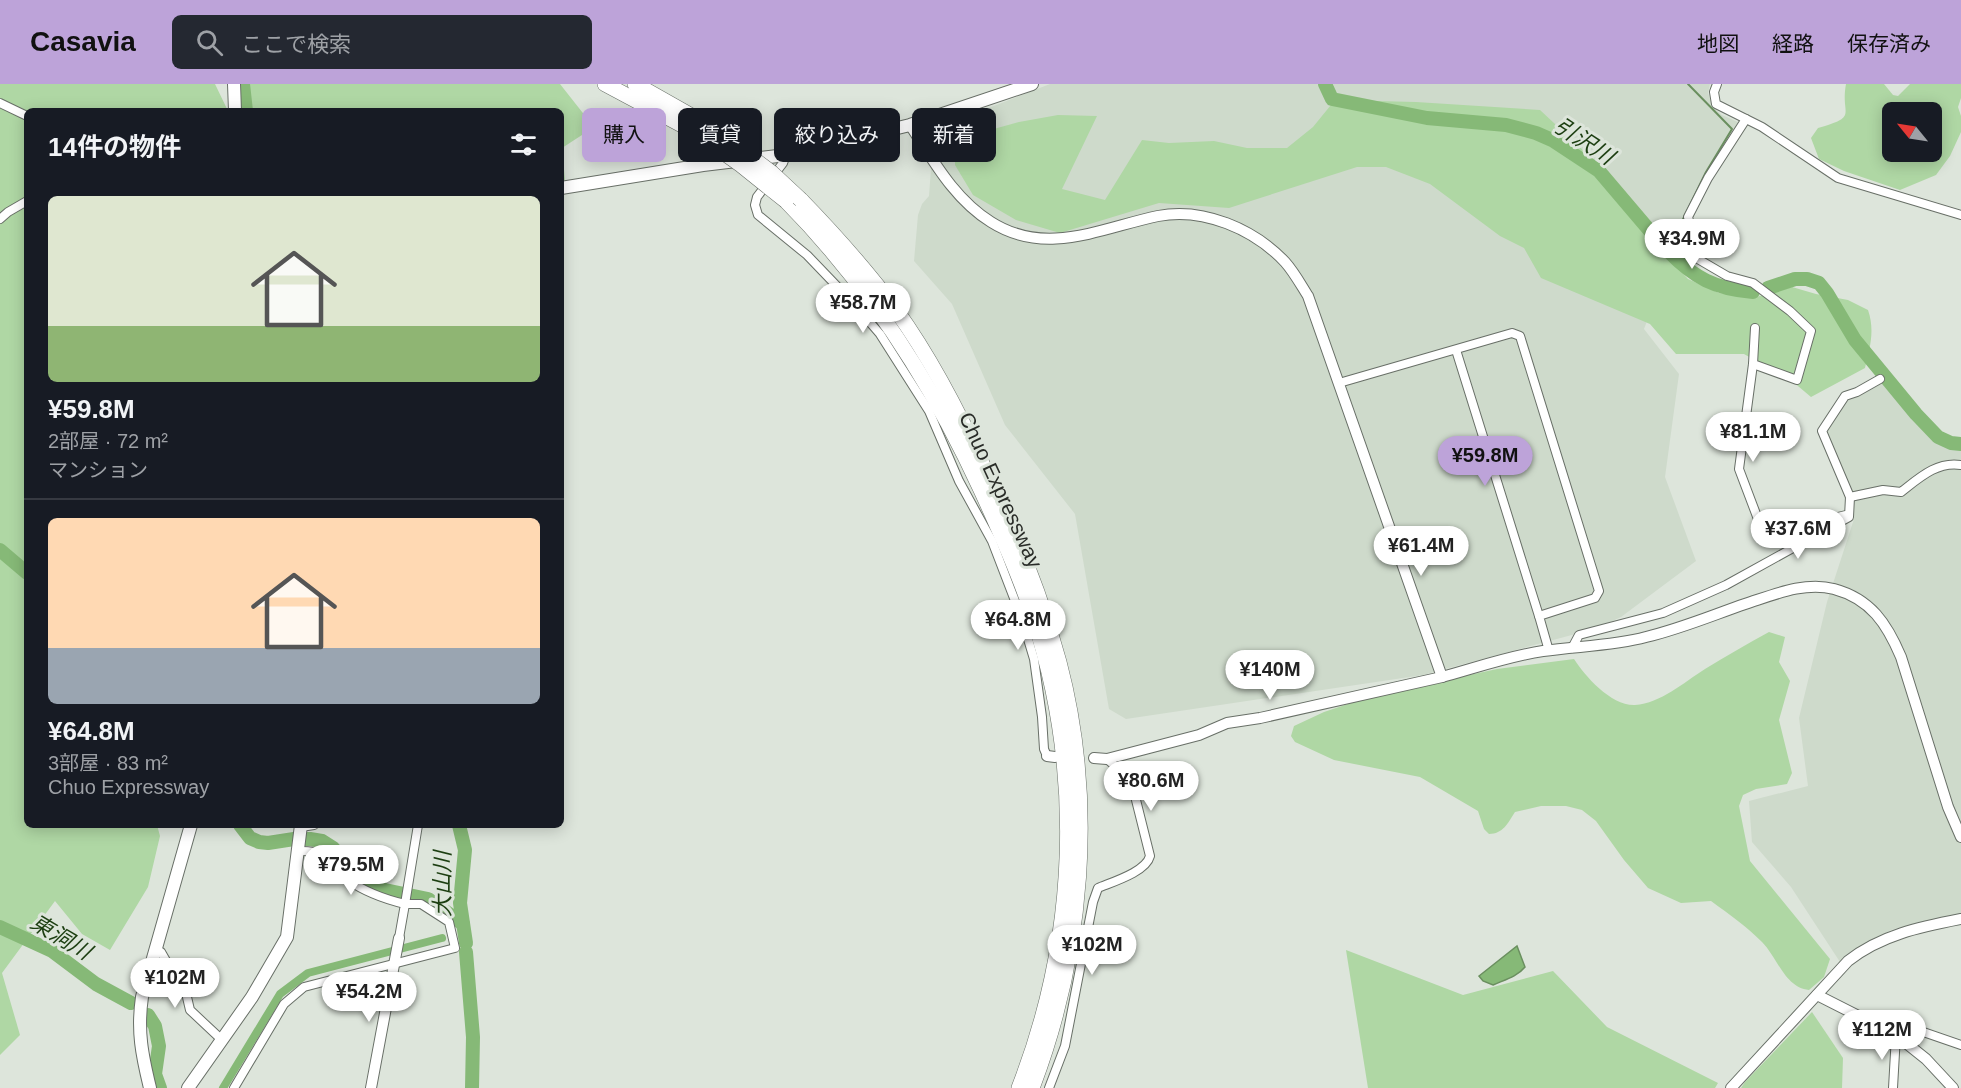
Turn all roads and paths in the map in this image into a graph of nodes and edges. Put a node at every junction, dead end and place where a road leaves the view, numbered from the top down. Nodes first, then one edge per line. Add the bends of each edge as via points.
1 (234, 84) edge
2 (605, 84) edge
3 (635, 84) edge
4 (1032, 84) edge
5 (1717, 84) edge
6 (0, 103) edge
7 (235, 108) edge
8 (24, 115) edge
9 (1746, 119) junction
10 (910, 125) junction
11 (900, 127) edge
12 (774, 156) edge
13 (783, 162) edge
14 (564, 188) edge
15 (794, 200) junction
16 (24, 203) edge
17 (1961, 215) edge
18 (0, 219) edge
19 (1755, 328) dead end
20 (1456, 350) junction
21 (1753, 364) junction
22 (1880, 379) dead end
23 (1339, 383) junction
24 (1961, 465) edge
25 (1850, 497) junction
26 (1849, 514) junction
27 (1539, 616) junction
28 (1572, 648) junction
29 (1548, 651) junction
30 (1442, 677) junction
31 (1051, 756) dead end
32 (1094, 758) dead end
33 (1107, 759) junction
34 (189, 828) edge
35 (301, 828) edge
36 (418, 828) edge
37 (1961, 837) edge
38 (299, 848) junction
39 (405, 902) junction
40 (1961, 919) edge
41 (399, 938) joint
42 (155, 949) junction
43 (395, 964) junction
44 (1817, 995) junction
45 (1896, 1035) junction
46 (222, 1040) junction
47 (1961, 1045) edge
48 (150, 1088) edge
49 (188, 1088) edge
50 (234, 1088) edge
51 (371, 1088) edge
52 (1019, 1088) edge
53 (1032, 1088) edge
54 (1049, 1088) edge
55 (1731, 1088) edge
56 (1893, 1088) edge
57 (1953, 1088) edge

1 - 7 main road
2 - 15 highway, Chuo Expressway, bridge via 693,131
3 - 15 highway, Chuo Expressway, bridge via 711,127 772,173
4 - 10 main road
5 - 9 street via 1716,105
6 - 8 street
9 - 17 street via 1838,178
9 - 21 street via 1696,201 1681,243 1686,252 1727,276 1753,284 1811,331 1797,380
10 - 11 main road
10 - 23 street via 949,184 991,222 1016,233 1072,238 1160,216 1197,215 1229,224 1262,241 1286,264 1308,296
12 - 14 main road
13 - 31 street via 757,197 758,215 807,255 855,305 880,334 929,411 959,481 992,541 1022,619 1034,659 1044,749
15 - 52 highway, Chuo Expressway via 886,320 942,412 1011,559 1048,666 1067,783 1067,879 1056,966 1045,1013
15 - 53 highway, Chuo Expressway via 860,263 898,312 956,411 1024,555 1059,664 1078,782 1078,880 1067,968
16 - 18 street
19 - 21 street
20 - 23 street
20 - 27 street
20 - 27 street via 1512,333 1520,336 1579,524 1599,591 1595,598
21 - 26 street via 1740,469 1764,535
22 - 25 street via 1845,396 1822,430
23 - 30 street
24 - 25 street via 1939,466 1901,492 1883,490
25 - 26 street
26 - 28 street via 1726,585 1664,613 1580,635
27 - 29 street
28 - 29 street
28 - 37 street via 1646,638 1783,592 1812,587 1852,596 1882,620 1894,641
29 - 30 street
30 - 33 street via 1227,723 1199,735
32 - 33 street
33 - 54 street via 1131,780 1150,856 1140,870 1098,888 1065,1046
34 - 42 main road
35 - 38 main road
36 - 39 street
38 - 39 street via 324,854 349,880 382,899
38 - 46 main road via 287,937
39 - 41 street
39 - 43 street via 421,904 449,922 455,948
40 - 44 street via 1913,929 1862,950
41 - 43 street
42 - 46 street via 183,980 190,1010
42 - 48 main road via 139,1020
43 - 50 street via 304,987 284,1004
43 - 51 street
44 - 45 street
44 - 55 street
45 - 47 street via 1903,1025
45 - 56 street
45 - 57 street
46 - 49 main road

